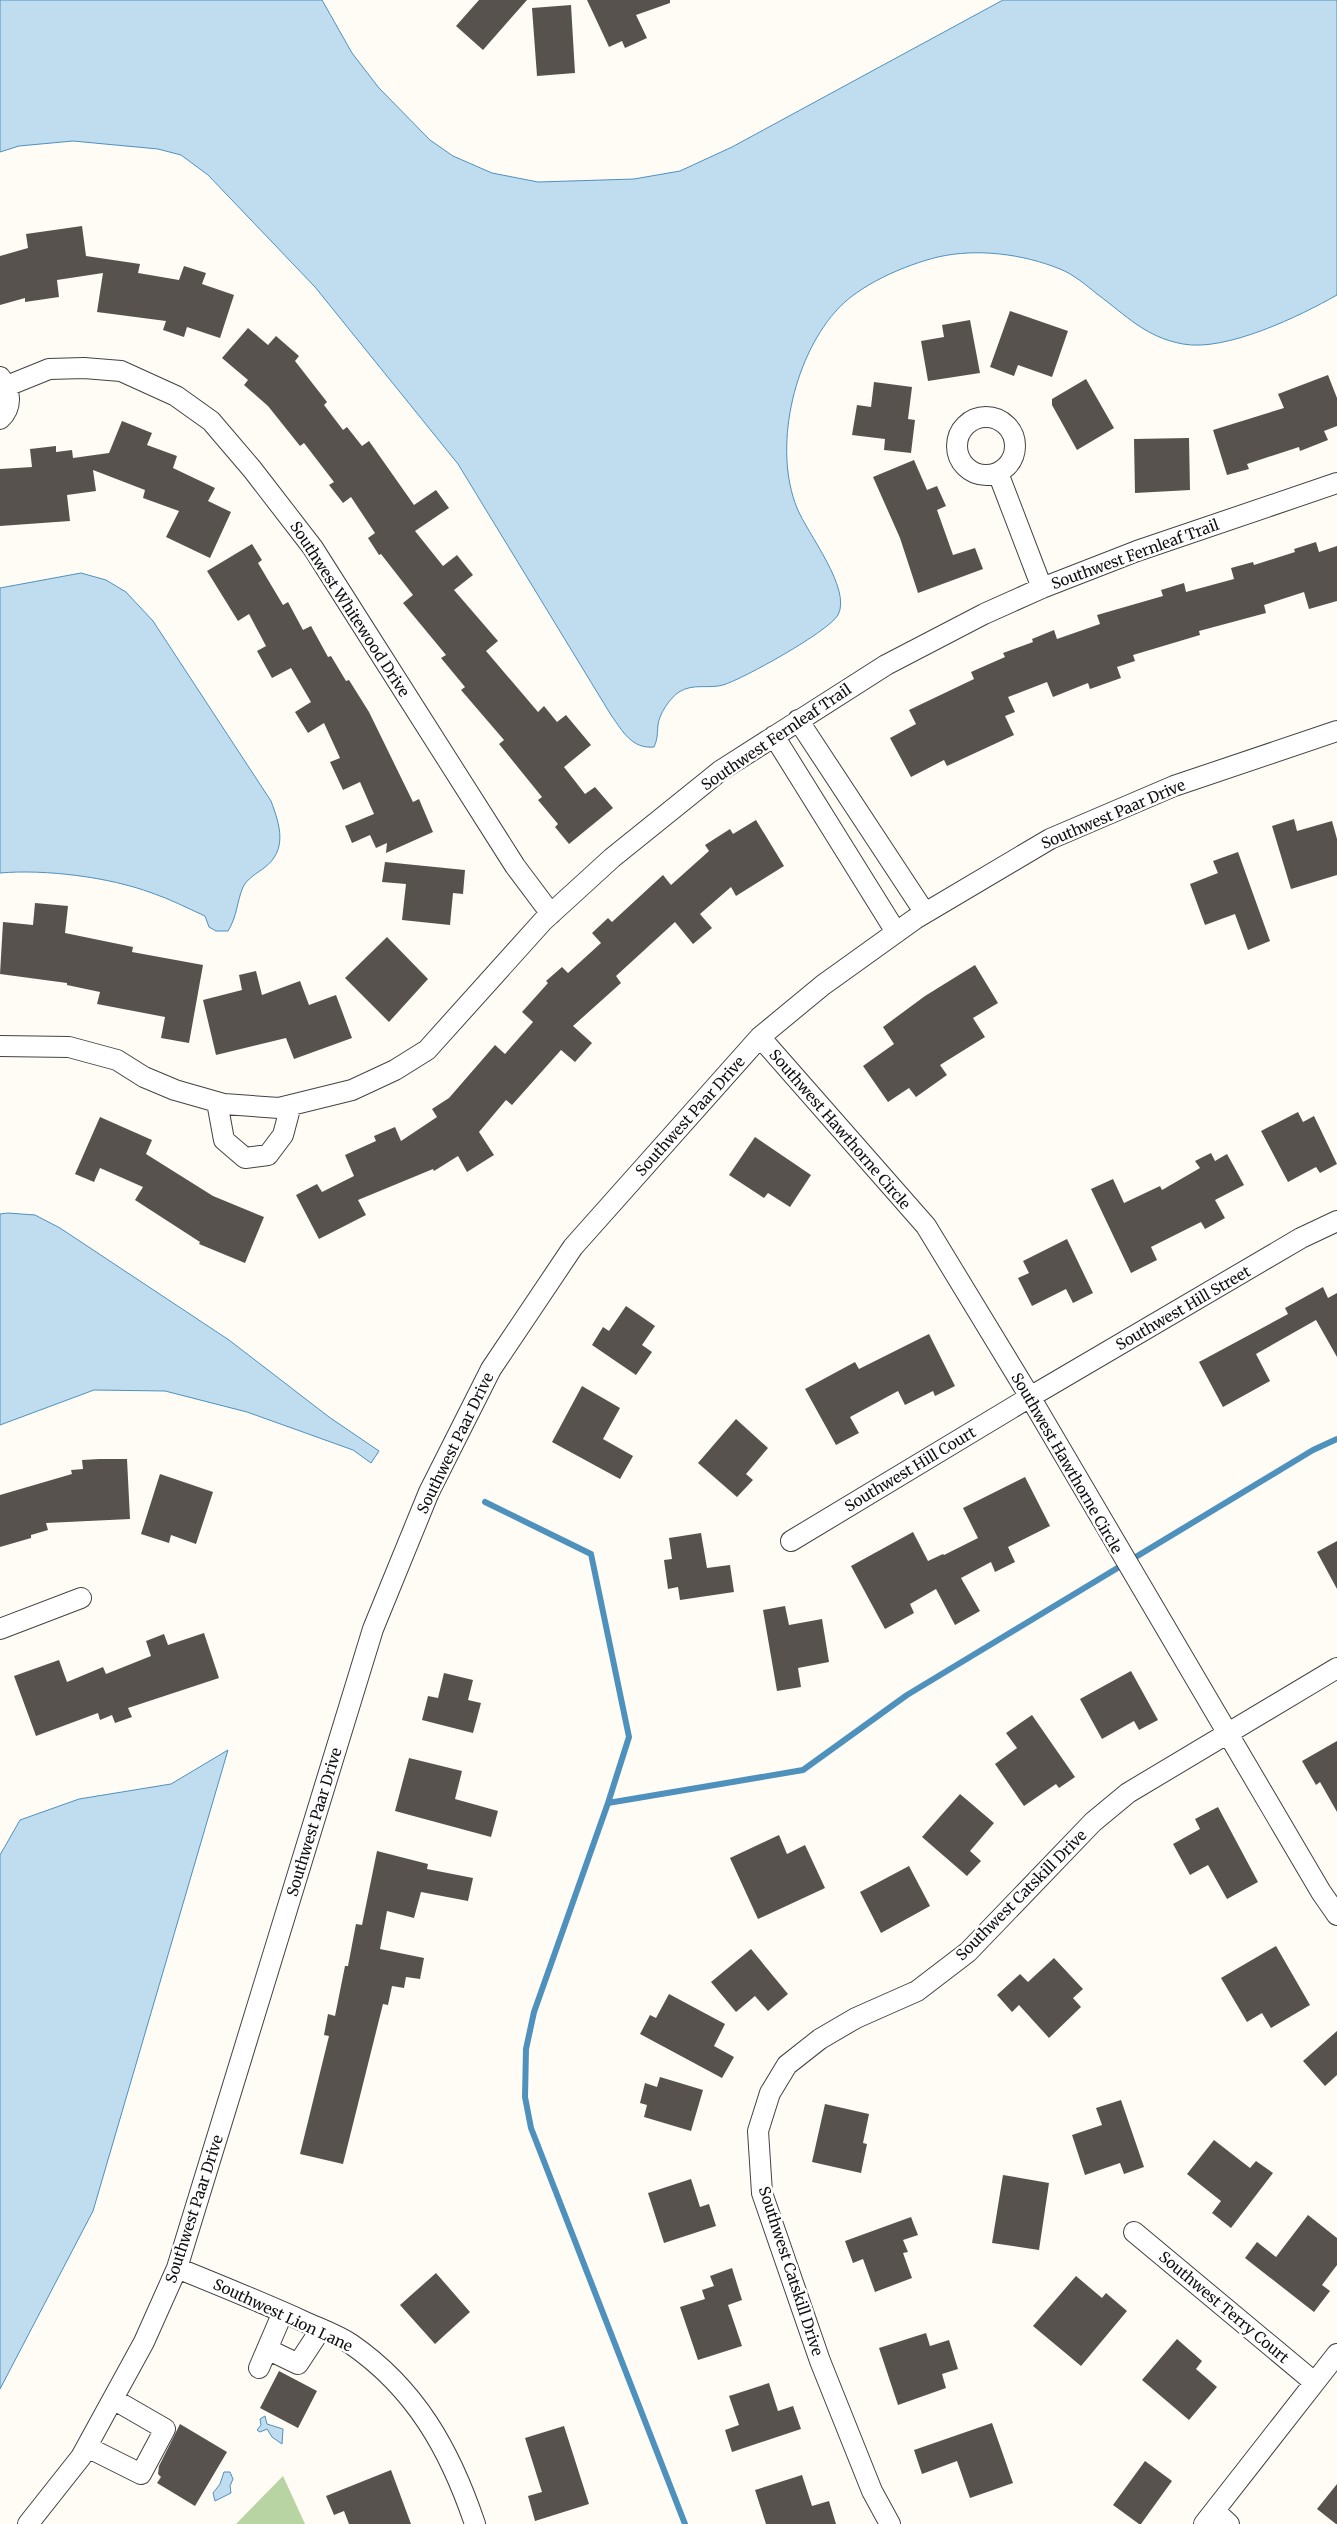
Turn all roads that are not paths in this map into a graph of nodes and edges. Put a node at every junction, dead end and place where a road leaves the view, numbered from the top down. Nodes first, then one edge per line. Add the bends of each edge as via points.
1 (4, 381) edge
2 (0, 419) edge
3 (998, 473) dead end
4 (1337, 483) edge
5 (1042, 588) junction
6 (798, 720) junction
7 (1337, 731) edge
8 (774, 736) junction
9 (925, 913) junction
10 (551, 914) junction
11 (896, 932) junction
12 (760, 1037) junction
13 (0, 1046) edge
14 (218, 1102) junction
15 (291, 1105) junction
16 (1337, 1221) edge
17 (1030, 1397) junction
18 (791, 1541) dead end
19 (81, 1598) dead end
20 (0, 1629) edge
21 (1337, 1668) edge
22 (1226, 1733) junction
23 (1337, 1915) edge
24 (1134, 2232) dead end
25 (177, 2268) junction
26 (283, 2312) junction
27 (321, 2329) junction
28 (267, 2349) junction
29 (1337, 2354) edge
30 (259, 2368) dead end
31 (1314, 2382) junction
32 (113, 2399) junction
33 (87, 2447) junction
34 (1216, 2520) edge
35 (28, 2524) edge
36 (475, 2524) edge
37 (890, 2524) edge

1 - 2 street, Southwest Whitewood Drive via 10,397 8,408
1 - 10 street, Southwest Whitewood Drive via 49,369 121,371 176,396 211,421 313,548 515,866
3 - 5 street
4 - 5 street, Southwest Fernleaf Trail via 1137,551
5 - 6 street, Southwest Fernleaf Trail via 886,665
6 - 8 street, Southwest Fernleaf Trail
6 - 9 street
7 - 9 street, Southwest Paar Drive via 1174,786 1050,840
8 - 10 street, Southwest Fernleaf Trail via 720,771 612,858
8 - 11 street
9 - 11 street, Southwest Paar Drive
10 - 15 street, Southwest Fernleaf Trail via 427,1050 395,1070 352,1090
11 - 12 street, Southwest Paar Drive via 823,985
12 - 17 street, Southwest Hawthorne Circle via 926,1226
12 - 25 street, Southwest Paar Drive via 573,1247 490,1369 429,1492 373,1629
13 - 14 street, Southwest Fernleaf Trail via 69,1046 117,1060 174,1090
14 - 15 street, Southwest Fernleaf Trail via 279,1108
14 - 15 street via 224,1140 245,1158 268,1155 283,1135
16 - 17 street, Southwest Hill Street via 1301,1238
17 - 18 street, Southwest Hill Court
17 - 22 street, Southwest Hawthorne Circle
19 - 20 street
21 - 22 street, Southwest Catskill Drive
22 - 23 street, Southwest Hawthorne Circle
22 - 37 street, Southwest Catskill Drive via 1128,1793 1093,1822 968,1952 917,1991 856,2018 820,2039 787,2065 770,2093 758,2131 762,2193 820,2360 872,2491
24 - 31 street, Southwest Terry Court
25 - 26 street, Southwest Lion Lane
25 - 32 street, Southwest Paar Drive via 144,2342
26 - 27 street, Southwest Lion Lane
26 - 28 street
27 - 28 street via 298,2364
27 - 36 street, Southwest Lion Lane via 349,2343 403,2388 430,2422
28 - 30 street
29 - 31 street
31 - 34 street
32 - 33 street, Southwest Paar Drive
32 - 33 street via 164,2428 141,2474
33 - 35 street, Southwest Paar Drive

